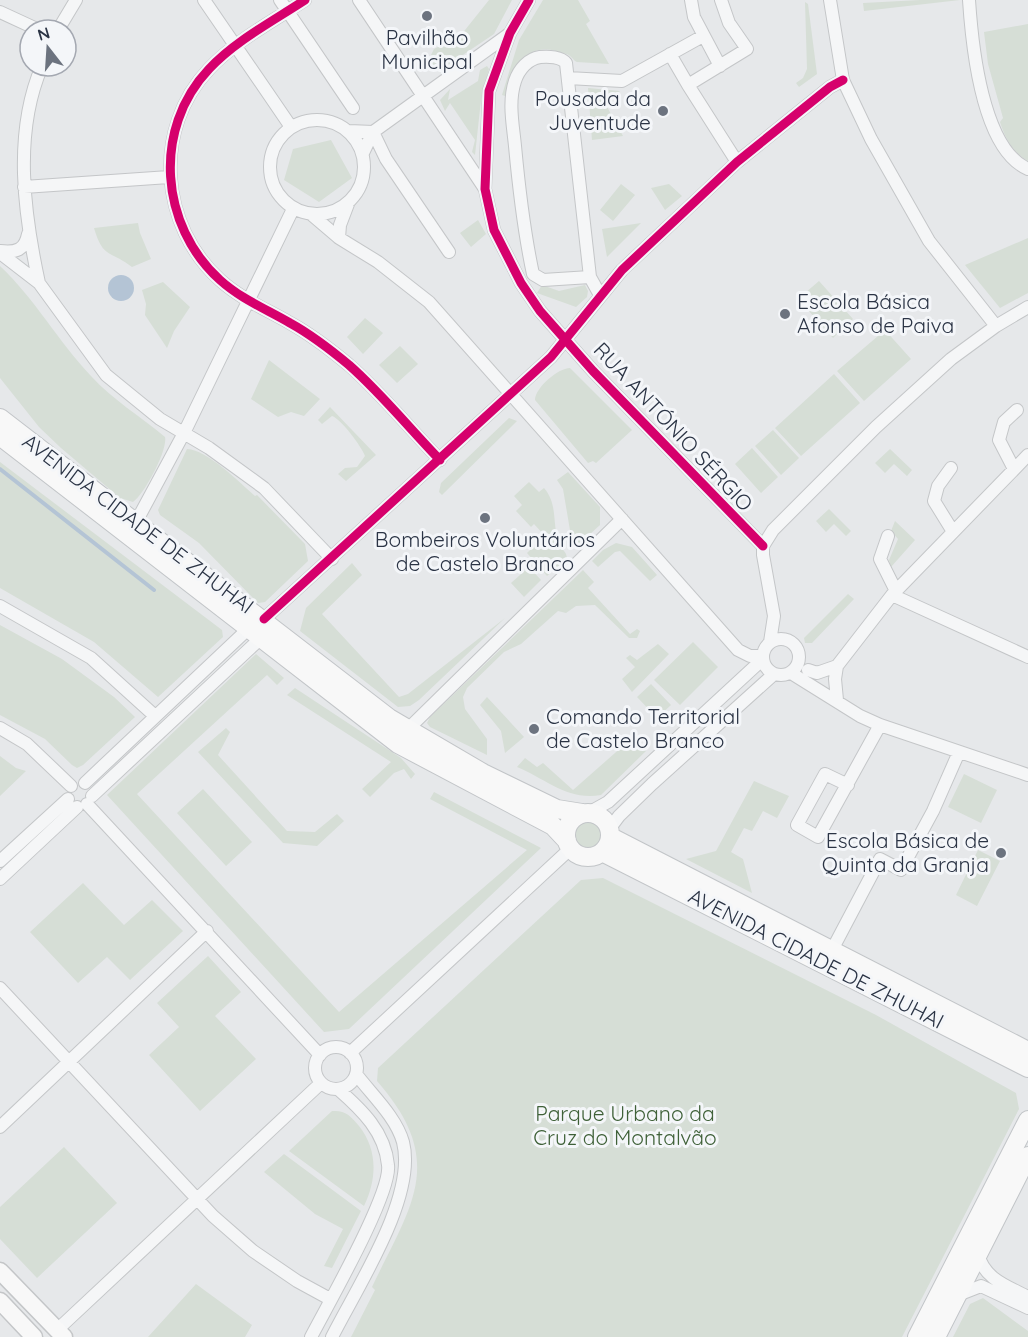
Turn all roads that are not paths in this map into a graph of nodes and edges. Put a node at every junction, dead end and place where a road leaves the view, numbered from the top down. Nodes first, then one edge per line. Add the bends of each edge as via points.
1 (76, 0) edge
2 (204, 0) edge
3 (280, 0) edge
4 (304, 0) edge
5 (359, 0) edge
6 (529, 0) edge
7 (691, 0) edge
8 (721, 0) edge
9 (830, 0) edge
10 (969, 0) edge
11 (288, 11) junction
12 (0, 12) edge
13 (65, 18) edge
14 (18, 20) edge
15 (510, 33) junction
16 (703, 36) junction
17 (235, 47) junction
18 (670, 54) junction
19 (720, 66) junction
20 (39, 78) edge
21 (568, 78) junction
22 (843, 80) junction
23 (688, 85) junction
24 (424, 97) junction
25 (353, 108) dead end
26 (291, 127) junction
27 (349, 131) junction
28 (373, 132) junction
29 (363, 153) junction
30 (737, 162) junction
31 (1028, 169) edge
32 (169, 177) junction
33 (24, 187) junction
34 (485, 189) junction
35 (348, 204) junction
36 (293, 209) junction
37 (312, 215) junction
38 (28, 232) junction
39 (339, 238) junction
40 (0, 252) edge
41 (449, 252) dead end
42 (590, 277) junction
43 (39, 283) junction
44 (600, 295) junction
45 (248, 300) junction
46 (1028, 307) edge
47 (996, 326) junction
48 (564, 338) junction
49 (512, 394) junction
50 (1017, 410) dead end
51 (0, 418) edge
52 (184, 433) junction
53 (0, 436) edge
54 (1028, 455) edge
55 (440, 460) junction
56 (951, 468) dead end
57 (1014, 469) junction
58 (622, 519) junction
59 (135, 524) junction
60 (952, 530) junction
61 (888, 536) dead end
62 (763, 546) junction
63 (332, 559) junction
64 (894, 593) junction
65 (0, 606) edge
66 (774, 616) junction
67 (264, 619) junction
68 (254, 634) junction
69 (790, 641) junction
70 (736, 647) junction
71 (766, 650) junction
72 (1028, 657) edge
73 (800, 658) junction
74 (837, 666) junction
75 (808, 670) junction
76 (791, 673) junction
77 (774, 674) junction
78 (741, 678) junction
79 (819, 688) junction
80 (837, 700) junction
81 (155, 716) junction
82 (880, 725) junction
83 (0, 729) edge
84 (407, 730) junction
85 (959, 752) junction
86 (1028, 775) edge
87 (85, 783) junction
88 (848, 785) junction
89 (71, 786) junction
90 (81, 801) junction
91 (586, 813) junction
92 (608, 839) junction
93 (569, 845) junction
94 (0, 861) edge
95 (0, 879) edge
96 (207, 931) junction
97 (832, 950) junction
98 (0, 988) edge
99 (1028, 1051) edge
100 (350, 1053) junction
101 (320, 1055) junction
102 (69, 1063) junction
103 (1028, 1068) edge
104 (357, 1074) junction
105 (321, 1083) junction
106 (338, 1089) junction
107 (1028, 1120) edge
108 (0, 1127) edge
109 (1028, 1156) edge
110 (197, 1200) junction
111 (978, 1254) junction
112 (0, 1271) edge
113 (957, 1296) junction
114 (1028, 1297) edge
115 (330, 1299) junction
116 (0, 1301) edge
117 (1028, 1308) edge
118 (60, 1334) edge
119 (34, 1337) edge
120 (311, 1337) edge
121 (332, 1337) edge
122 (917, 1337) edge
123 (936, 1337) edge

1 - 13 street
2 - 17 street
3 - 11 street
4 - 11 street
5 - 24 street
6 - 15 street, RUA ANTÓNIO SÉRGIO
7 - 16 street
8 - 19 street via 729,23 747,49
9 - 22 street
10 - 31 street via 972,42 994,128 1000,144
11 - 17 street
11 - 25 street
12 - 14 street
15 - 24 street
15 - 34 street, RUA ANTÓNIO SÉRGIO via 489,91
16 - 18 street
16 - 19 street
17 - 26 street
17 - 32 street via 207,70 190,93 173,133
18 - 21 street via 622,81
18 - 23 street
19 - 23 street
20 - 33 street via 28,119
21 - 42 street
21 - 42 street via 564,60 550,57 528,62 518,74 511,112 518,176 533,274 543,280
22 - 30 street
22 - 47 street via 902,197 929,241
23 - 30 street
24 - 28 street
24 - 34 street
26 - 27 street via 314,120
26 - 36 street via 279,138 269,169 281,198
27 - 28 street
27 - 29 street
28 - 29 street
28 - 41 street via 386,159
29 - 35 street via 363,180
30 - 44 street
32 - 33 street
32 - 45 street via 174,203 194,248 221,280
33 - 38 street
34 - 48 street, RUA ANTÓNIO SÉRGIO via 503,250 521,283
35 - 37 street
35 - 39 street
36 - 37 street
36 - 45 street
37 - 39 street
38 - 40 street via 26,244 11,253
38 - 43 street
39 - 49 street via 378,262 429,302
40 - 43 street
42 - 44 street
43 - 52 street via 106,375 132,399
44 - 48 street
45 - 52 street
45 - 55 street via 292,324 349,366
46 - 47 street
47 - 62 street via 951,359 876,427 785,517
48 - 49 street via 551,357
48 - 62 street, RUA ANTÓNIO SÉRGIO
49 - 55 street
49 - 58 street
50 - 57 street via 1004,422 999,440
51 - 59 main road, AVENIDA CIDADE DE ZHUHAI
52 - 59 street
52 - 63 street via 264,488
53 - 68 main road, AVENIDA CIDADE DE ZHUHAI
54 - 57 street
55 - 63 street
56 - 60 street via 938,486 934,501
57 - 60 street
58 - 70 street
58 - 84 street
59 - 67 main road, AVENIDA CIDADE DE ZHUHAI
60 - 64 street
61 - 64 street via 880,560
62 - 66 street
63 - 67 street
64 - 72 street
64 - 74 street
65 - 81 street via 91,658
66 - 69 street
66 - 71 street
67 - 84 main road, AVENIDA CIDADE DE ZHUHAI
68 - 81 street
68 - 90 street
68 - 93 main road, AVENIDA CIDADE DE ZHUHAI via 398,744 553,825
69 - 71 street via 782,638
69 - 73 street
70 - 71 street via 755,657
70 - 78 street
71 - 77 street via 768,670
71 - 78 street
73 - 75 street
73 - 76 street
74 - 75 street via 826,671
74 - 80 street
75 - 79 street
76 - 77 street
76 - 79 street
77 - 92 street via 618,816
78 - 91 street via 608,802
79 - 80 street
80 - 82 street
81 - 87 street
82 - 85 street
82 - 88 street
83 - 89 street via 27,744
84 - 91 main road, AVENIDA CIDADE DE ZHUHAI via 547,804
85 - 86 street
85 - 97 street via 901,870 880,859
87 - 89 street
87 - 90 street via 91,788
88 - 88 street via 825,774 797,825 818,837
89 - 90 street
90 - 94 street
90 - 95 street
90 - 96 street
91 - 92 main road via 603,817
91 - 93 main road via 570,821
92 - 93 main road via 589,857 576,853
92 - 97 main road, AVENIDA CIDADE DE ZHUHAI
92 - 103 main road, AVENIDA CIDADE DE ZHUHAI
93 - 100 street
96 - 101 street
96 - 102 street
97 - 99 main road, AVENIDA CIDADE DE ZHUHAI
98 - 102 street
100 - 101 street via 332,1048
100 - 104 street via 357,1063
101 - 105 street via 315,1068
102 - 108 street
102 - 110 street
104 - 106 street via 350,1084
104 - 121 street via 402,1141 406,1173 397,1210
105 - 106 street
105 - 110 street
106 - 115 street via 371,1121 389,1166 384,1194
107 - 122 main road
109 - 111 main road
110 - 115 street via 253,1251
110 - 118 street
111 - 113 main road
111 - 114 street via 989,1276
112 - 118 main road
113 - 117 street via 981,1286
113 - 123 main road
115 - 120 street
116 - 119 main road

